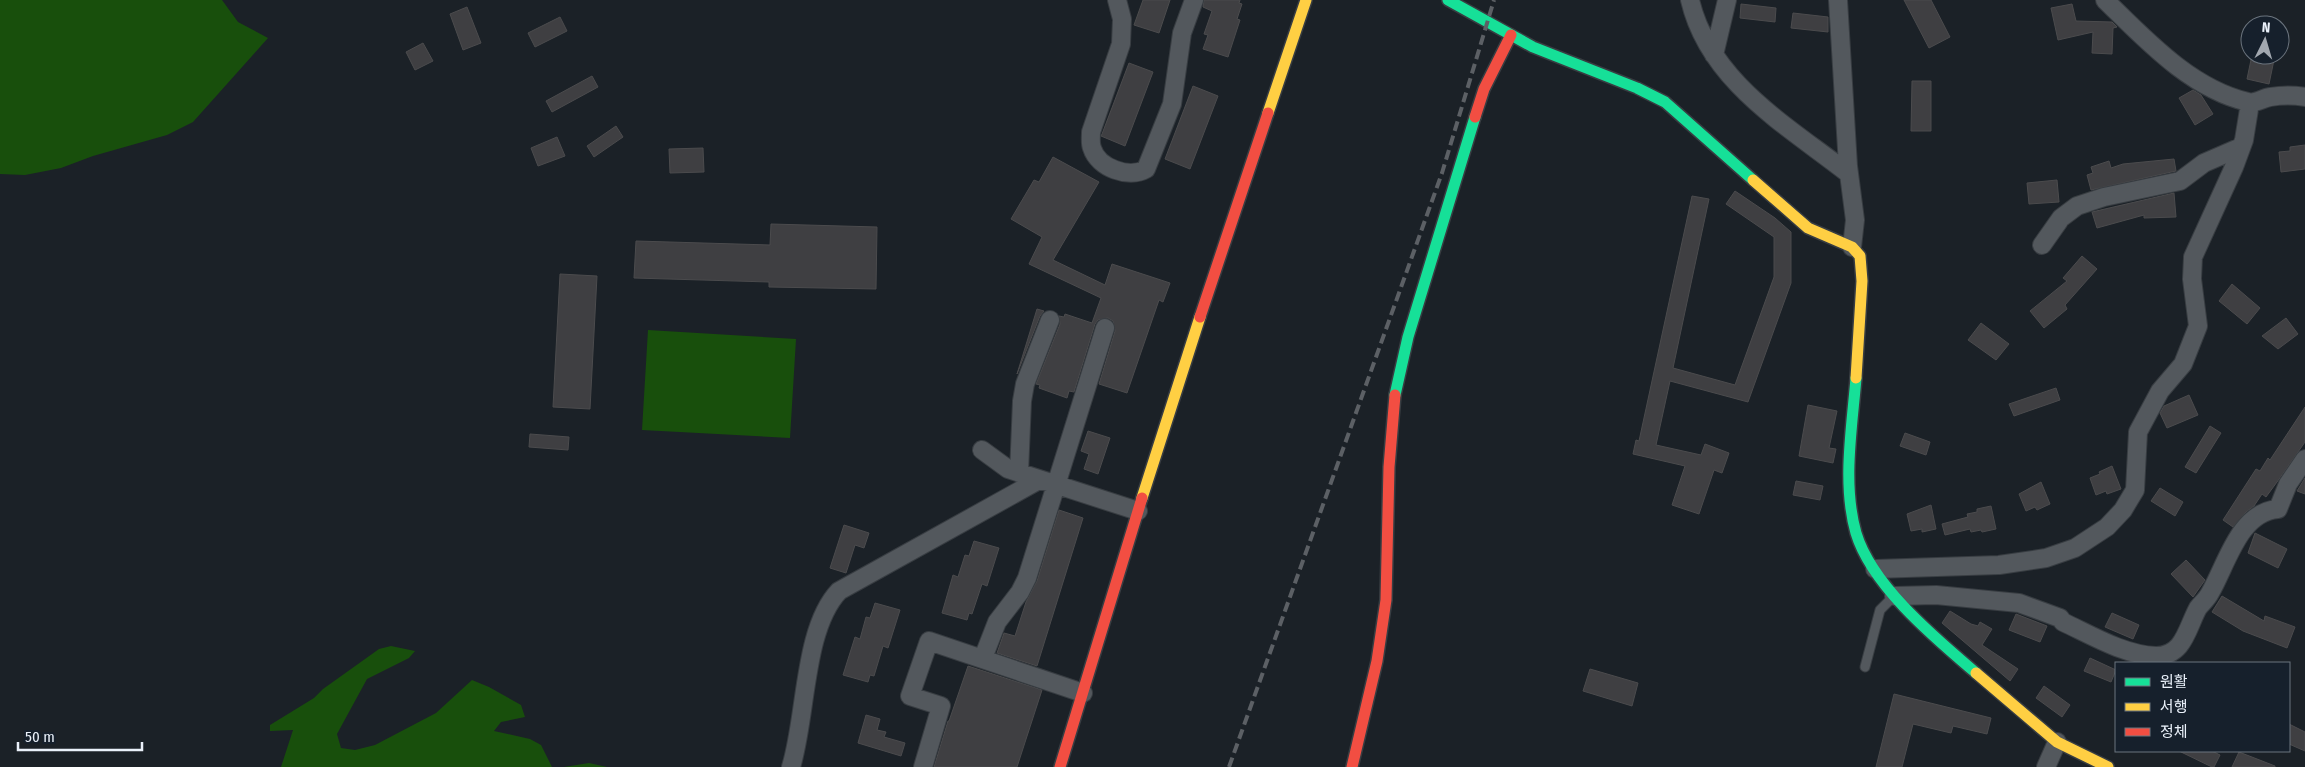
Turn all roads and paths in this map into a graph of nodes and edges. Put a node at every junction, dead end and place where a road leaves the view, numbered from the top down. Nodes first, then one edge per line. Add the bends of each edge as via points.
1 (1117, 0) edge
2 (1194, 0) edge
3 (1306, 0) edge
4 (1448, 0) edge
5 (1690, 0) edge
6 (1727, 0) edge
7 (1838, 0) edge
8 (2105, 0) edge
9 (1511, 35) junction
10 (1714, 55) junction
11 (2305, 97) edge
12 (2250, 103) junction
13 (2241, 147) junction
14 (1849, 174) junction
15 (2042, 245) dead end
16 (1852, 247) junction
17 (1050, 320) dead end
18 (1105, 328) dead end
19 (982, 450) dead end
20 (2305, 460) edge
21 (1019, 473) junction
22 (1039, 480) junction
23 (1057, 485) junction
24 (1138, 511) junction
25 (1875, 569) junction
26 (1894, 596) junction
27 (983, 658) junction
28 (1865, 667) dead end
29 (1083, 693) junction
30 (2057, 742) junction
31 (791, 767) edge
32 (923, 767) edge
33 (1060, 767) edge
34 (1352, 767) edge
35 (2046, 767) edge
36 (2108, 767) edge

1 - 2 street via 1122,19 1121,44 1090,140 1098,158 1120,171 1138,174 1146,169 1172,104 1182,33
3 - 24 main road
4 - 9 main road
5 - 10 street via 1705,42
6 - 10 street
7 - 14 street
8 - 12 street via 2190,76
9 - 16 main road via 1532,47 1665,102 1808,228
9 - 34 main road via 1484,89 1408,337 1396,388 1389,467 1386,600
10 - 14 street via 1726,73 1752,99
11 - 12 street via 2269,97
12 - 13 street
13 - 15 street via 2204,163 2180,181 2076,206 2061,218
13 - 25 street via 2193,257 2192,280 2198,326 2183,364 2160,391 2138,432 2135,490 2123,510 2106,527 2075,548 2046,558 1999,565
14 - 16 street via 1855,220
16 - 25 main road via 1860,256 1862,281 1849,479 1856,532 1864,554
17 - 21 street via 1025,384
18 - 23 street
19 - 21 street
20 - 26 street via 2288,484 2278,509 2258,514 2232,546 2209,596 2199,607 2182,643 2174,652 2156,656 2114,645 2062,622 2060,618 2019,603 1936,595
21 - 22 street
22 - 23 street
22 - 31 street via 839,591 830,600 812,647 800,732
23 - 24 street
23 - 27 street via 1027,578 996,622
24 - 29 main road
25 - 26 main road
26 - 28 lane via 1880,610
26 - 30 main road via 1938,641
27 - 29 street
27 - 32 street via 929,641 910,696 941,706
29 - 33 main road
30 - 35 street
30 - 36 main road

